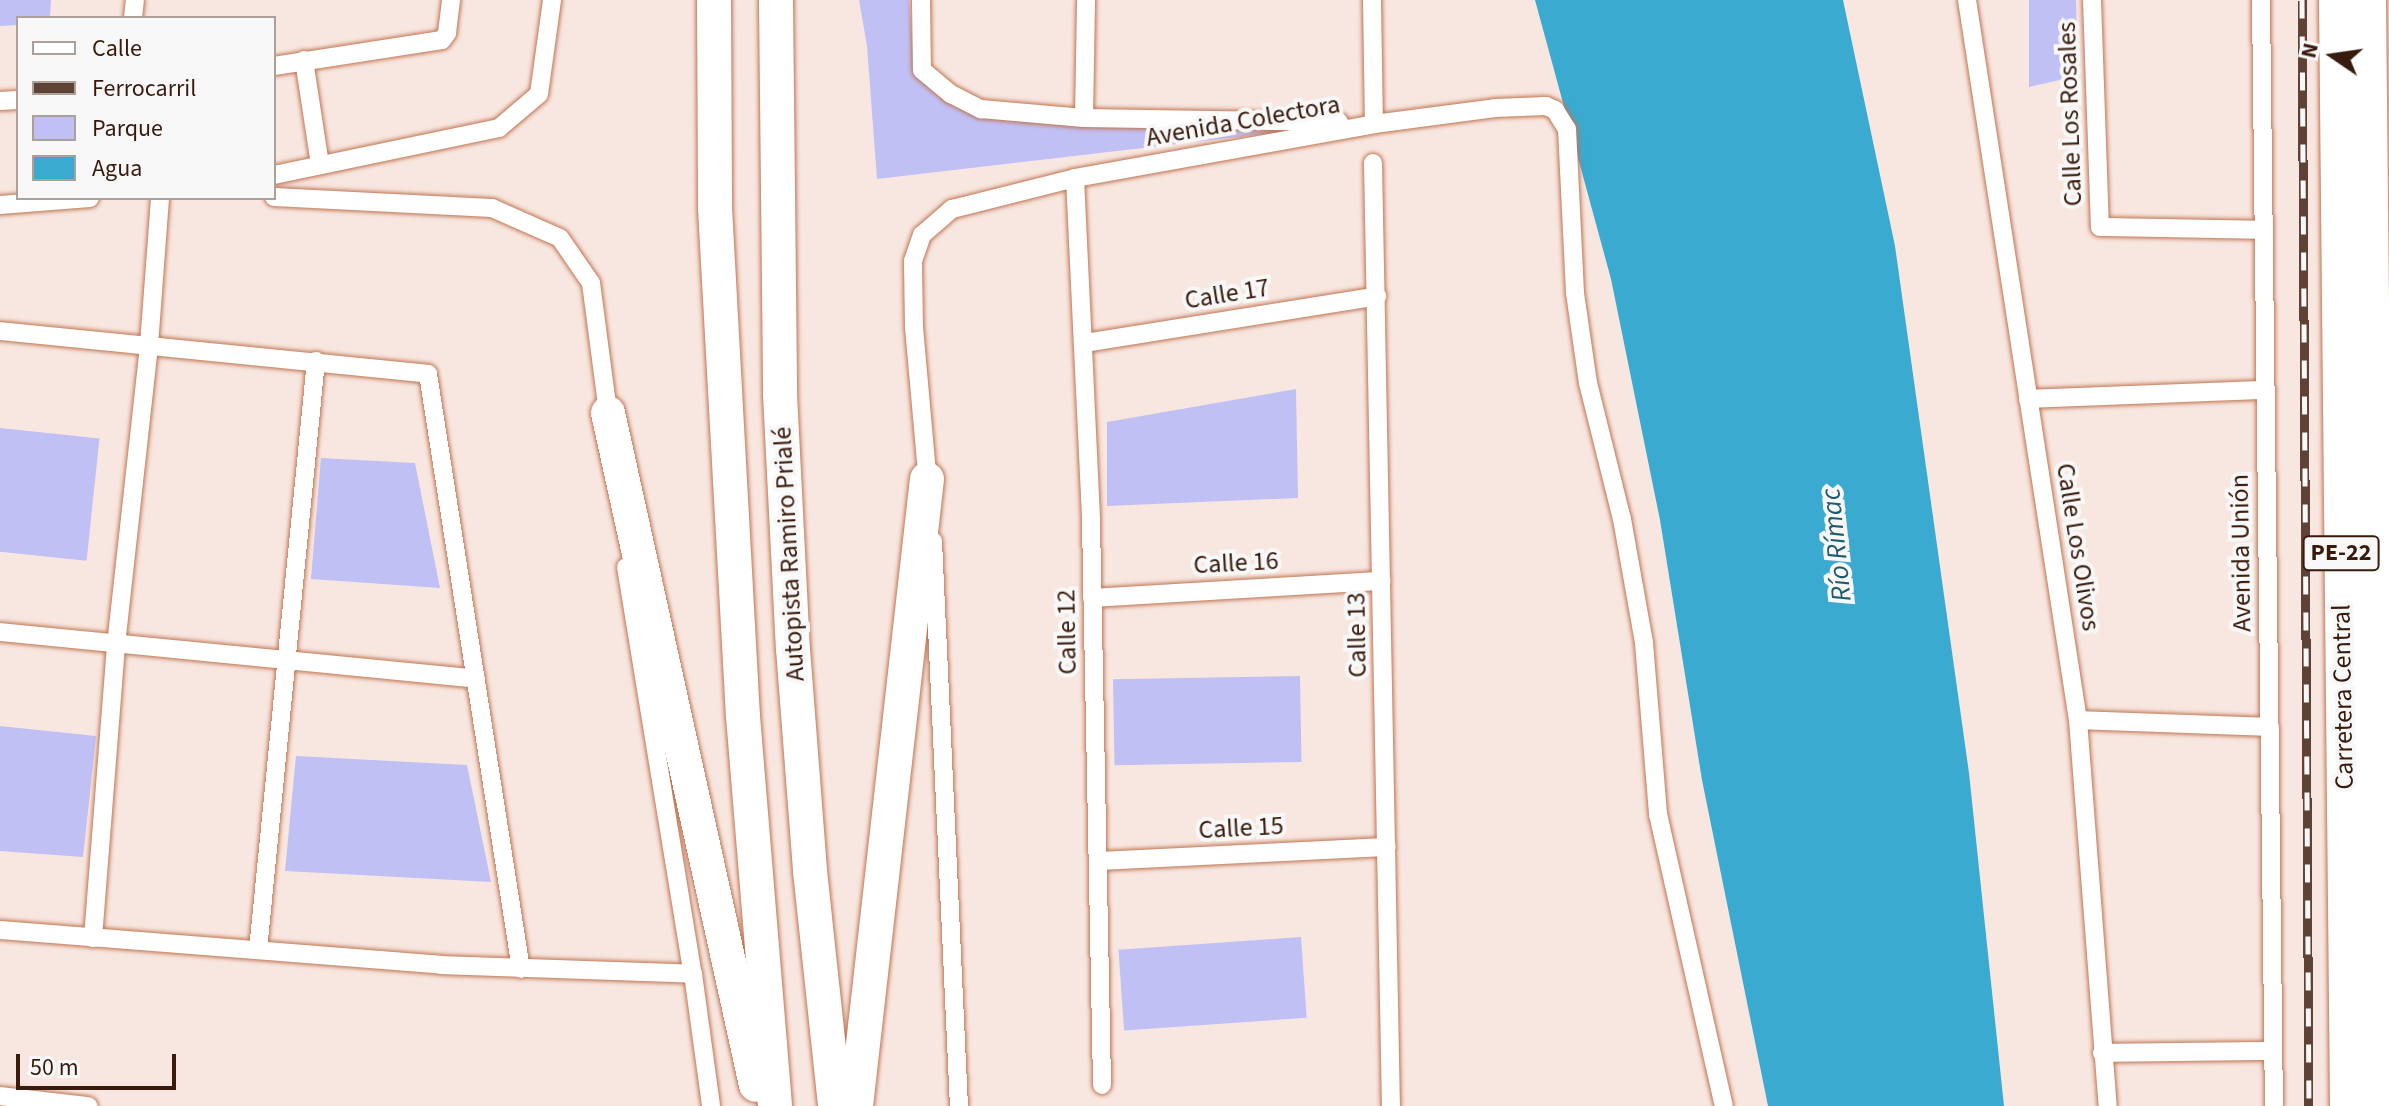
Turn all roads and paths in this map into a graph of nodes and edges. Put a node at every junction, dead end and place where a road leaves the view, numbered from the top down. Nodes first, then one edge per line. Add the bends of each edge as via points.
1 (451, 0) edge
2 (552, 0) edge
3 (714, 0) edge
4 (776, 0) edge
5 (921, 0) edge
6 (1086, 0) edge
7 (1372, 0) edge
8 (1967, 0) edge
9 (2092, 0) edge
10 (2261, 0) edge
11 (2336, 0) edge
12 (2369, 0) edge
13 (304, 60) junction
14 (276, 66) edge
15 (1084, 118) junction
16 (1374, 124) junction
17 (1373, 163) dead end
18 (320, 164) junction
19 (276, 175) edge
20 (1075, 178) junction
21 (276, 197) edge
22 (64, 200) edge
23 (160, 200) edge
24 (0, 205) edge
25 (2264, 230) junction
26 (1377, 296) junction
27 (0, 331) edge
28 (1085, 343) junction
29 (149, 345) junction
30 (316, 361) junction
31 (2265, 390) junction
32 (2028, 399) junction
33 (608, 413) junction
34 (927, 479) junction
35 (1382, 581) junction
36 (1092, 598) junction
37 (0, 632) edge
38 (116, 645) junction
39 (287, 660) junction
40 (476, 679) junction
41 (2078, 720) junction
42 (2270, 727) junction
43 (1387, 847) junction
44 (1098, 861) junction
45 (0, 930) edge
46 (93, 938) junction
47 (258, 950) junction
48 (521, 969) junction
49 (693, 974) junction
50 (2273, 1051) junction
51 (2102, 1053) junction
52 (1102, 1085) dead end
53 (8, 1099) edge
54 (88, 1106) edge
55 (711, 1106) edge
56 (760, 1106) edge
57 (775, 1106) edge
58 (835, 1106) edge
59 (856, 1106) edge
60 (959, 1106) edge
61 (1391, 1106) edge
62 (1724, 1106) edge
63 (2108, 1106) edge
64 (2274, 1106) edge
65 (2347, 1106) edge
66 (2380, 1106) edge

1 - 13 street via 442,40
2 - 18 street via 539,94 512,120 488,132
3 - 57 highway, Autopista Ramiro Prialé via 715,208 743,716
4 - 58 highway, Autopista Ramiro Prialé via 780,394 793,649
5 - 15 street via 922,70 951,94 981,109
6 - 15 street
7 - 16 street
8 - 32 street, Calle Los Olivos
9 - 25 street, Calle Los Rosales via 2100,227
10 - 25 street, Avenida Unión
11 - 65 highway, Carretera Central / PE-22
12 - 66 highway, Carretera Central / PE-22
13 - 14 street
13 - 18 street
15 - 16 street
16 - 20 street, Avenida Colectora
16 - 62 street, Avenida Colectora via 1546,106 1562,115 1567,129 1575,293 1588,383 1622,519 1644,643 1658,814
17 - 26 street, Calle 13
18 - 19 street
20 - 28 street, Calle 12
20 - 34 street, Avenida Colectora via 952,209 922,235 913,261
21 - 33 street via 492,208 560,238 586,274 595,301
22 - 24 street
23 - 29 street
25 - 31 street, Avenida Unión
26 - 28 street, Calle 17
26 - 35 street, Calle 13
27 - 29 street
28 - 36 street, Calle 12
29 - 30 street
29 - 38 street
30 - 39 street
30 - 40 street via 428,374
31 - 32 street
31 - 42 street, Avenida Unión
32 - 41 street, Calle Los Olivos
33 - 49 street via 624,559
33 - 56 highway
34 - 59 highway
34 - 60 street via 937,591
35 - 36 street, Calle 16
35 - 43 street, Calle 13
36 - 44 street, Calle 12
37 - 38 street
38 - 39 street
38 - 46 street
39 - 40 street
39 - 47 street
40 - 48 street
41 - 42 street
41 - 51 street, Calle Los Olivos
42 - 50 street, Avenida Unión
43 - 44 street, Calle 15
43 - 61 street, Calle 13
44 - 52 street, Calle 12
45 - 46 street
46 - 47 street
47 - 48 street
48 - 49 street
49 - 55 street
50 - 51 street
50 - 64 street, Avenida Unión
51 - 63 street, Calle Los Olivos
53 - 54 street

